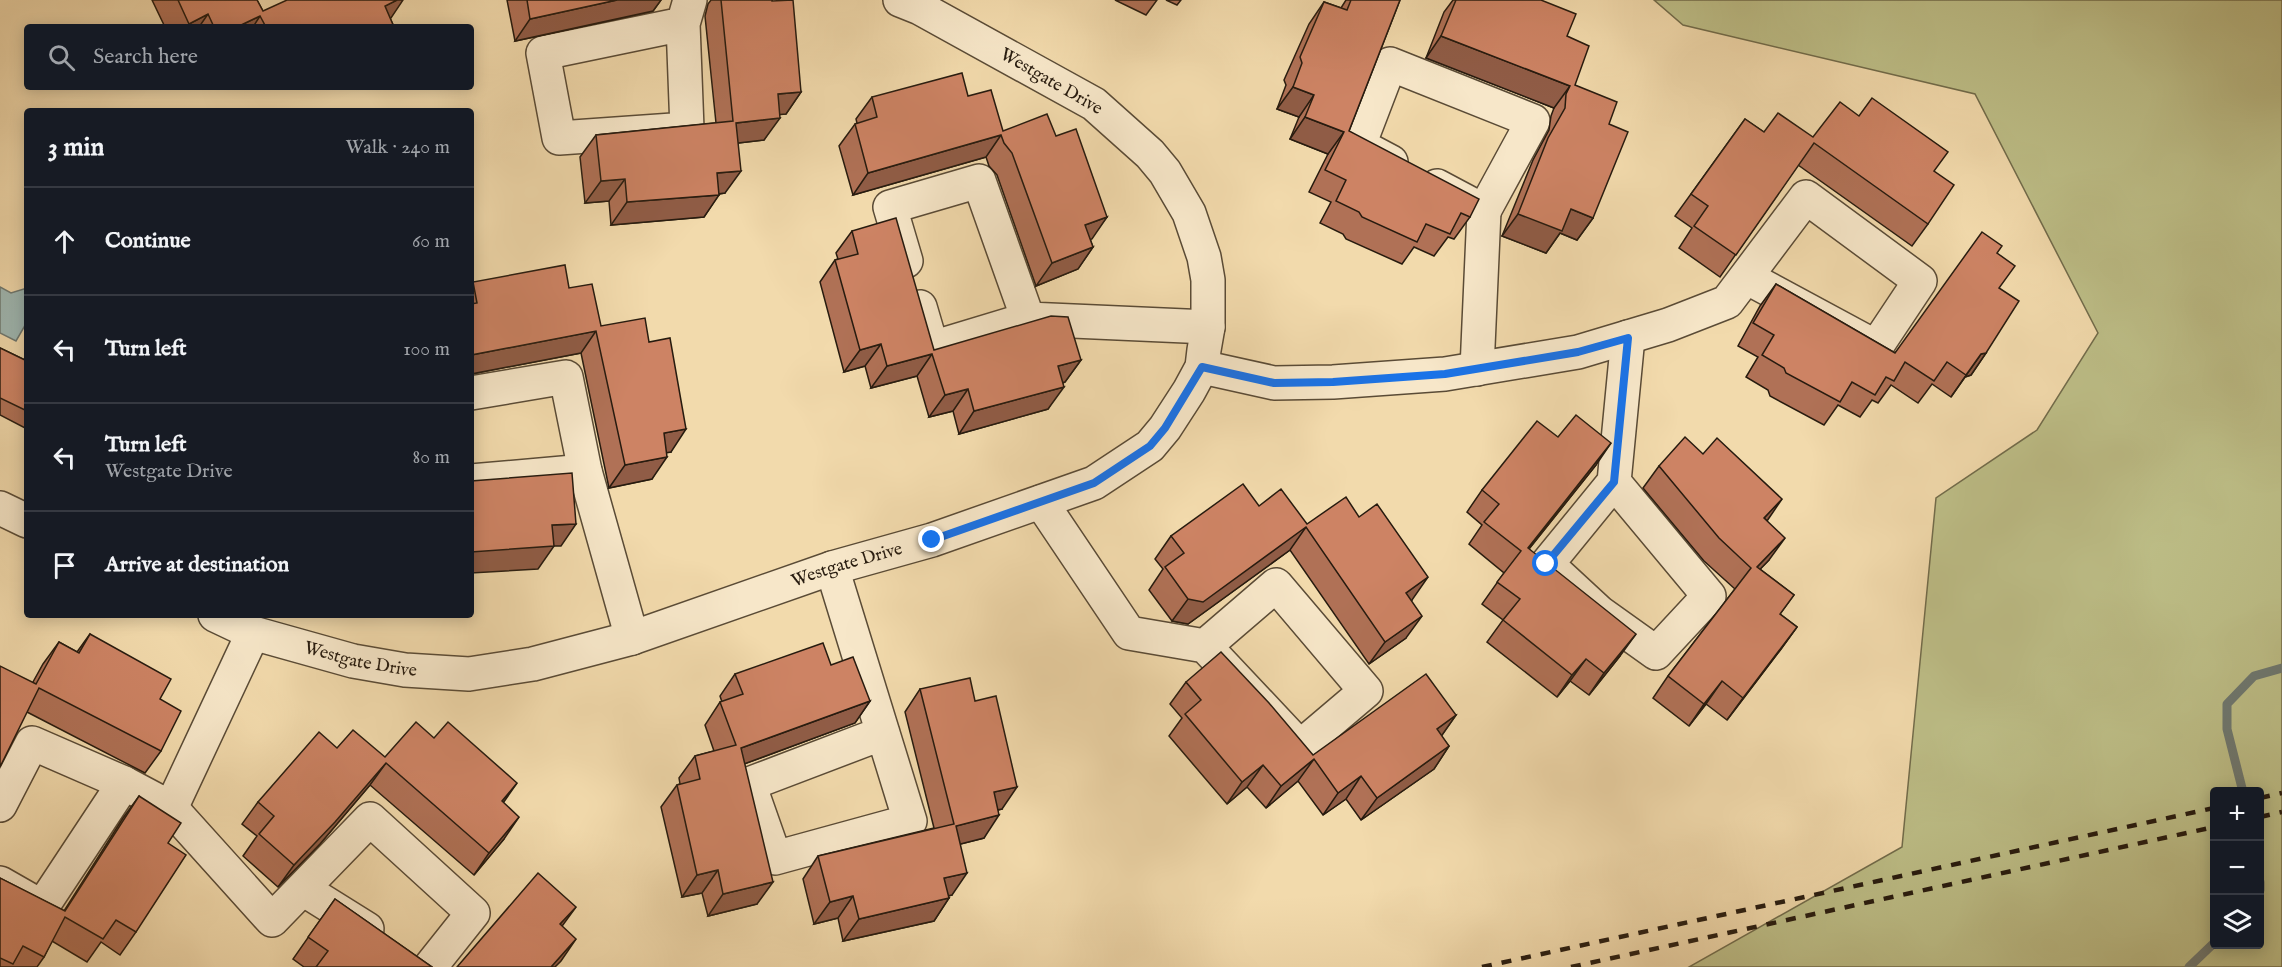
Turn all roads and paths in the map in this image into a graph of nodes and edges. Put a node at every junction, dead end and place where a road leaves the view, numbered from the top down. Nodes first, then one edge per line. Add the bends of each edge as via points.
1 (915, 3) edge
2 (687, 12) edge
3 (1484, 212) junction
4 (1746, 277) junction
5 (1028, 319) junction
6 (1208, 327) junction
7 (1628, 338) junction
8 (1202, 367) junction
9 (1477, 369) junction
10 (474, 392) edge
11 (585, 471) junction
12 (474, 481) edge
13 (1614, 482) junction
14 (1041, 502) junction
15 (0, 508) edge
16 (24, 520) edge
17 (832, 568) junction
18 (221, 618) edge
19 (253, 633) junction
20 (632, 638) junction
21 (1204, 646) junction
22 (883, 733) junction
23 (124, 783) junction
24 (0, 805) edge
25 (171, 808) junction
26 (0, 883) edge
27 (303, 889) junction
28 (414, 958) edge

1 - 6 street, Westgate Drive via 1094,104 1150,154 1178,192 1197,234 1208,280
2 - 2 street via 543,53 559,138 687,129
3 - 3 street via 1359,145 1390,64 1533,121
3 - 9 street
4 - 4 street via 1806,197 1920,281 1876,347
4 - 7 street via 1727,302
5 - 5 street via 978,181 890,207 932,348
5 - 6 street
6 - 8 street, Westgate Drive
7 - 9 street via 1578,352
7 - 13 street
8 - 9 street via 1274,383 1333,382
8 - 14 street, Westgate Drive via 1150,446 1094,483
10 - 11 street via 566,377
11 - 12 street
11 - 20 street
13 - 13 street via 1546,564 1600,613 1656,653 1709,596
14 - 17 street, Westgate Drive via 932,540
14 - 21 street via 1129,633
15 - 16 street
17 - 20 street, Westgate Drive
17 - 22 street
18 - 19 street, Westgate Drive
19 - 20 street, Westgate Drive via 353,661 405,670 469,674 533,664
19 - 25 street
21 - 21 street via 1276,585 1366,691 1300,747
22 - 22 street via 910,820 775,858 749,784
23 - 24 street via 32,743
23 - 25 street
23 - 26 street via 42,907
25 - 27 street via 273,920
27 - 28 street
27 - 28 street via 370,819 473,913

